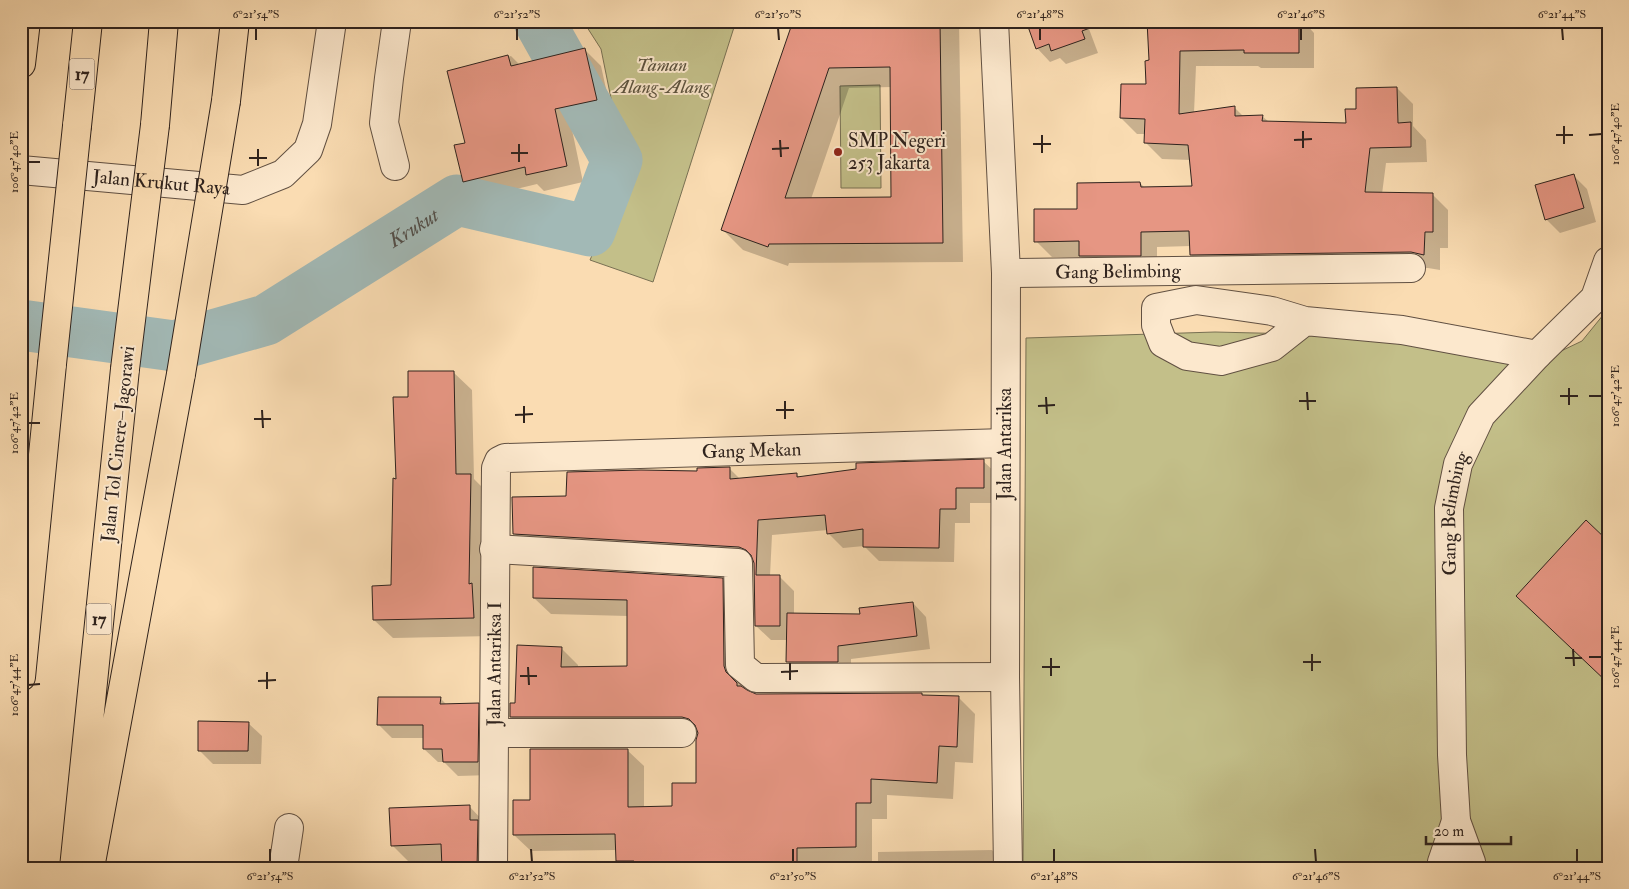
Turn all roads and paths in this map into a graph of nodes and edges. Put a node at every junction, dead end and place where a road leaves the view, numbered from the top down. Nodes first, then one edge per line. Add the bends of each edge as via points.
1 (26, 21) edge
2 (88, 21) edge
3 (164, 21) edge
4 (234, 21) edge
5 (332, 21) edge
6 (397, 21) edge
7 (994, 21) edge
8 (21, 64) edge
9 (395, 166) dead end
10 (21, 170) edge
11 (1608, 261) edge
12 (1411, 268) dead end
13 (1006, 273) junction
14 (1305, 321) dead end
15 (1537, 355) junction
16 (1005, 443) junction
17 (499, 461) joint
18 (494, 549) junction
19 (21, 677) edge
20 (1005, 677) junction
21 (494, 733) junction
22 (682, 733) dead end
23 (1456, 821) junction
24 (288, 828) dead end
25 (74, 868) edge
26 (90, 868) edge
27 (283, 868) edge
28 (493, 868) edge
29 (1008, 868) edge
30 (1442, 868) edge
31 (1472, 868) edge

1 - 8 highway
2 - 19 highway, 17, bridge
3 - 25 highway, Jalan Tol Cinere–Jagorawi / 17, bridge
4 - 26 highway, bridge via 226,101 181,374
5 - 10 street, Jalan Krukut Raya via 317,124 308,150 283,174 243,190
6 - 9 street via 384,123
7 - 13 street, Jalan Antariksa
11 - 15 street, Gang Belimbing via 1596,298
12 - 13 street, Gang Belimbing
13 - 16 street, Jalan Antariksa
14 - 15 street via 1402,330
15 - 23 street, Gang Belimbing via 1481,415 1458,464 1449,508 1452,755
16 - 17 street, Gang Mekan via 514,457
16 - 20 street, Jalan Antariksa
17 - 18 street, Jalan Antariksa I via 496,468
18 - 20 street via 738,563 740,665 756,678
18 - 21 street, Jalan Antariksa I
20 - 29 street, Jalan Antariksa
21 - 22 street
21 - 28 street, Jalan Antariksa I
23 - 30 street, Gang Belimbing
23 - 31 street, Gang Belimbing
24 - 27 street

